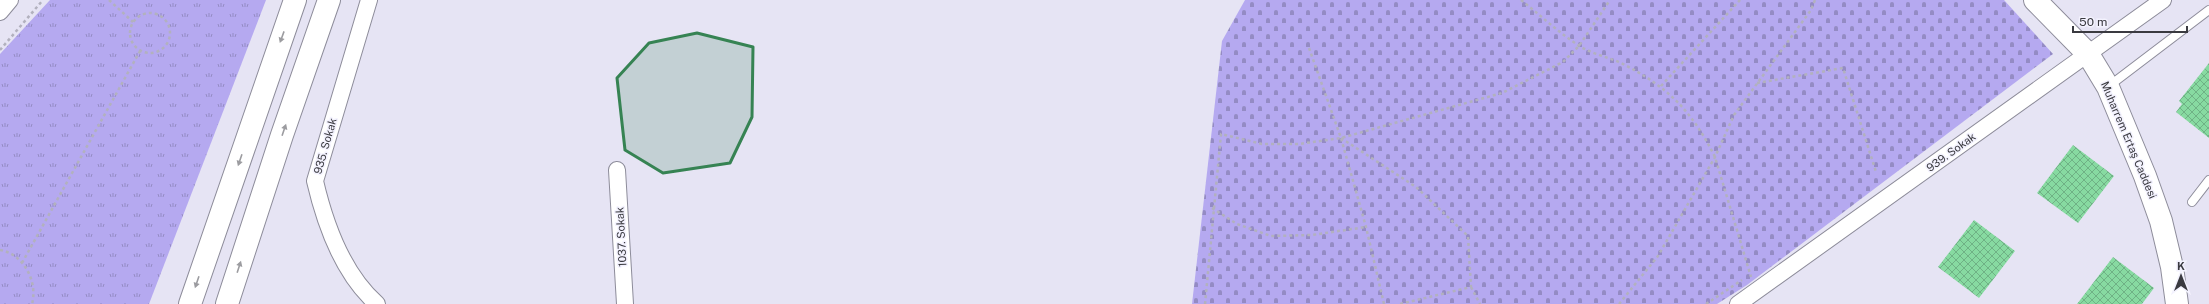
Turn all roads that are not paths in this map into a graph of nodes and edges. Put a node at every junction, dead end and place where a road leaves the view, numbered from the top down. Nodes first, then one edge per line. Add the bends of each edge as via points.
1 (10, 0) edge
2 (295, 0) edge
3 (329, 0) edge
4 (369, 0) edge
5 (2035, 0) edge
6 (2163, 0) edge
7 (2209, 10) edge
8 (0, 12) edge
9 (2088, 54) junction
10 (2108, 87) junction
11 (618, 170) dead end
12 (2209, 180) edge
13 (2192, 202) dead end
14 (1758, 296) edge
15 (190, 304) edge
16 (228, 304) edge
17 (377, 304) edge
18 (625, 304) edge
19 (1738, 304) edge
20 (2177, 304) edge

1 - 8 street
2 -> 15 street
16 -> 3 street via 282,135
4 - 17 street, 935. Sokak via 315,181 322,211 348,268 365,293
5 - 9 street, Muharrem Ertaş Caddesi
6 - 9 street, 939. Sokak
7 - 10 lane
9 - 10 street, Muharrem Ertaş Caddesi
9 - 14 street, 939. Sokak
10 - 20 street, Muharrem Ertaş Caddesi via 2161,221 2172,267
11 - 18 street, 1037. Sokak
12 - 13 lane
14 - 19 street, 939. Sokak

